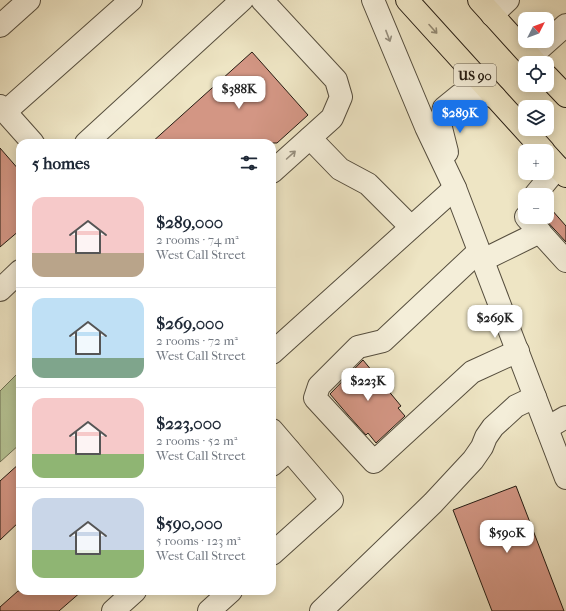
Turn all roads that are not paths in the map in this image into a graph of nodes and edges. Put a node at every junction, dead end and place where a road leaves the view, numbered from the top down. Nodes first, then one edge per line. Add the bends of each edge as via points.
1 (29, 0) edge
2 (131, 0) edge
3 (242, 0) edge
4 (262, 0) edge
5 (373, 0) edge
6 (407, 0) edge
7 (508, 0) edge
8 (486, 7) edge
9 (0, 26) edge
10 (566, 26) edge
11 (529, 56) edge
12 (537, 56) edge
13 (554, 83) edge
14 (566, 96) edge
15 (495, 97) junction
16 (2, 109) edge
17 (310, 138) junction
18 (29, 139) edge
19 (90, 139) edge
20 (538, 144) edge
21 (557, 166) edge
22 (276, 168) edge
23 (455, 188) junction
24 (540, 188) edge
25 (527, 224) edge
26 (532, 224) edge
27 (411, 227) junction
28 (481, 256) junction
29 (566, 261) edge
30 (16, 275) edge
31 (0, 290) edge
32 (276, 349) edge
33 (518, 351) junction
34 (535, 397) junction
35 (566, 417) edge
36 (547, 428) junction
37 (276, 435) edge
38 (289, 450) junction
39 (276, 461) edge
40 (566, 478) edge
41 (276, 550) edge
42 (131, 595) edge
43 (227, 595) edge
44 (113, 611) edge
45 (209, 611) edge
46 (321, 611) edge

1 - 9 street
2 - 16 street
3 - 19 street
4 - 17 street via 336,80 340,97 332,118
5 -> 23 street via 426,127
6 -> 15 main road, US 90
7 - 8 street
8 - 11 main road
10 - 12 street
13 - 14 main road
15 - 20 main road, US 90
15 - 23 street via 474,91 460,95 444,108 440,124
16 - 18 street
22 -> 17 street
17 - 27 street via 340,168 368,184
21 - 24 street
23 - 27 street
23 - 28 street
25 - 28 street
26 - 29 street
27 - 32 street
28 - 33 street
28 - 33 street via 382,341 358,347 319,386 315,398 374,462 472,372
30 - 31 street
33 - 34 street
34 - 36 street
34 - 46 street via 516,406 493,427 473,460 433,503
35 - 36 street
36 - 40 street
37 - 38 street
38 - 39 street
38 - 41 street via 332,500
42 - 44 street
43 - 45 street

